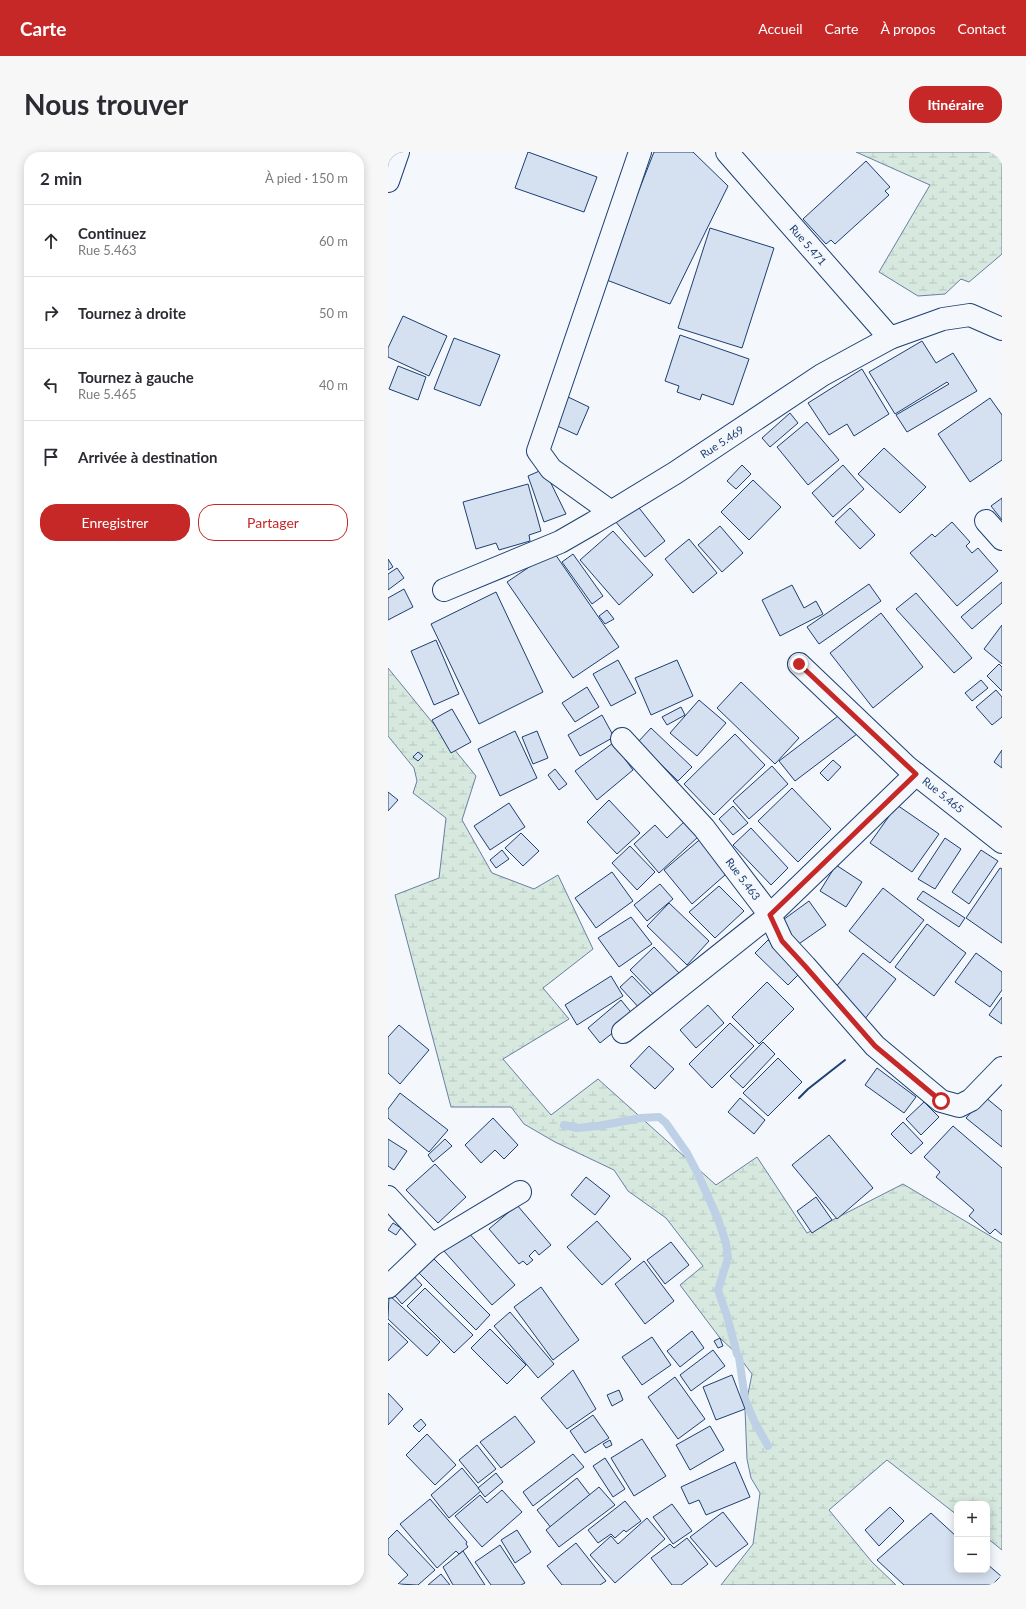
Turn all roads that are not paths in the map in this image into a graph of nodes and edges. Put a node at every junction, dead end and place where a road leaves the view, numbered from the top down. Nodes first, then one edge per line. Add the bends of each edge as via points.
1 (398, 152) edge
2 (640, 152) edge
3 (727, 152) edge
4 (388, 181) edge
5 (1002, 330) edge
6 (890, 338) junction
7 (611, 512) junction
8 (986, 521) dead end
9 (1002, 538) edge
10 (444, 590) dead end
11 (799, 664) dead end
12 (622, 739) dead end
13 (916, 774) junction
14 (1002, 842) edge
15 (770, 915) junction
16 (623, 1032) dead end
17 (1002, 1068) edge
18 (520, 1192) dead end
19 (388, 1197) edge
20 (432, 1245) junction
21 (388, 1287) edge

1 - 4 street
2 - 7 street via 538,451 550,468
3 - 6 street, Rue 5.471
5 - 6 street, Rue 5.469 via 970,315 943,319
6 - 7 street, Rue 5.469 via 822,375
7 - 10 street, Rue 5.469 via 560,542
8 - 9 street
11 - 13 street, Rue 5.465
12 - 15 street, Rue 5.463 via 704,828
13 - 14 street, Rue 5.465
13 - 15 street
15 - 16 street
15 - 17 street, Rue 5.463 via 782,941 875,1046 941,1101 959,1106 971,1100
18 - 20 street
19 - 20 street
20 - 21 street

